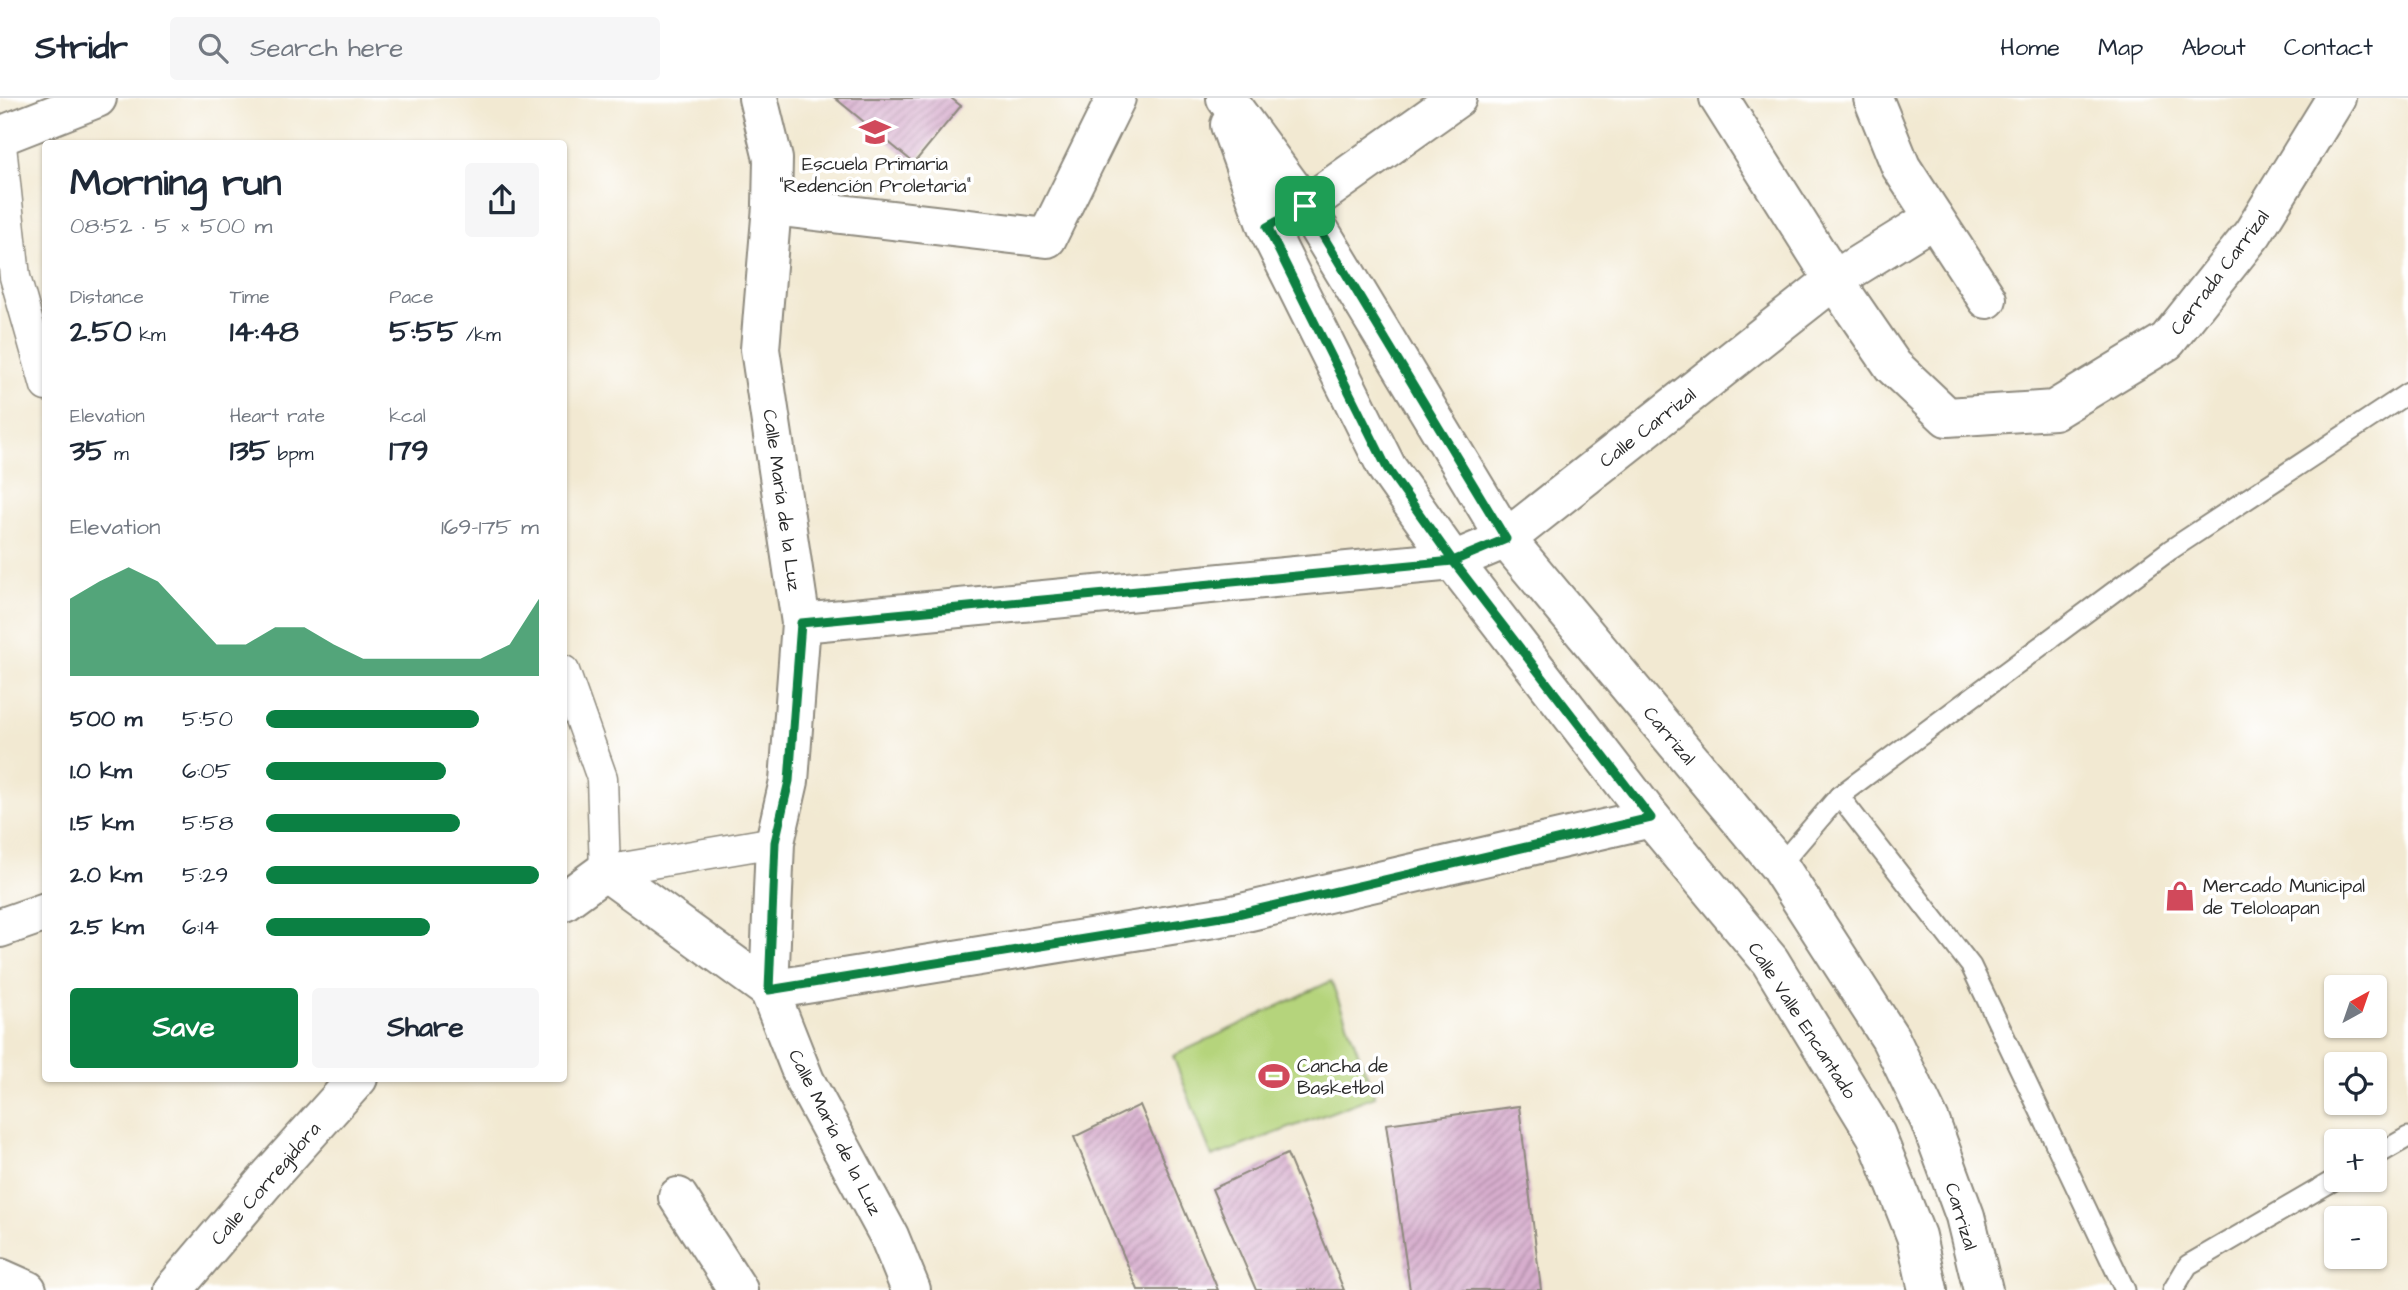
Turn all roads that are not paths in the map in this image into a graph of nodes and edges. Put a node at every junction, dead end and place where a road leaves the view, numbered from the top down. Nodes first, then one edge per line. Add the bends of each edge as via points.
1 (97, 98) edge
2 (758, 98) edge
3 (1115, 98) edge
4 (1220, 98) edge
5 (1226, 98) edge
6 (1457, 98) edge
7 (1719, 98) edge
8 (1874, 98) edge
9 (2336, 98) edge
10 (0, 136) edge
11 (772, 206) junction
12 (1305, 206) junction
13 (1934, 218) junction
14 (1267, 227) junction
15 (1834, 281) junction
16 (1987, 299) dead end
17 (42, 372) edge
18 (2408, 393) edge
19 (1506, 539) junction
20 (1453, 561) junction
21 (801, 623) junction
22 (567, 680) edge
23 (1839, 796) junction
24 (1651, 818) junction
25 (775, 842) junction
26 (1779, 866) junction
27 (605, 871) junction
28 (567, 899) edge
29 (42, 913) edge
30 (0, 928) edge
31 (769, 990) junction
32 (354, 1082) edge
33 (2408, 1137) edge
34 (2387, 1149) edge
35 (2324, 1186) edge
36 (678, 1197) dead end
37 (0, 1278) edge
38 (27, 1290) edge
39 (173, 1290) edge
40 (738, 1290) edge
41 (911, 1290) edge
42 (1928, 1290) edge
43 (1983, 1290) edge
44 (2124, 1290) edge
45 (2173, 1290) edge

1 - 10 street
2 - 11 street, Calle María de la Luz via 773,159
3 - 11 street via 1047,238
4 - 14 street, Calle Valle Encantado
5 - 12 street
6 - 12 street
7 - 15 street
8 - 13 street via 1901,167
9 - 15 street, Cerrada Carrizal via 2253,233 2167,341 2054,410 1947,417 1893,366
10 - 17 street via 15,277
11 - 21 street, Calle María de la Luz via 760,349
12 - 14 street
12 - 19 street, Carrizal
13 - 15 street, Calle Carrizal
13 - 16 street
14 - 20 street, Calle Valle Encantado via 1387,468
15 - 19 street, Calle Carrizal
18 - 23 lane via 2170,550
19 - 20 street, Calle Carrizal
19 - 26 street, Carrizal
20 - 21 street, Calle Carrizal
20 - 24 street, Calle Valle Encantado
21 - 25 street, Calle María de la Luz via 789,781
22 - 27 street via 601,778
23 - 26 lane
23 - 44 lane via 1971,966
24 - 31 street via 1233,915
24 - 42 street, Calle Valle Encantado via 1770,961 1876,1135 1916,1236
25 - 27 street
25 - 31 street, Calle María de la Luz
26 - 43 street, Carrizal via 1890,1038 1930,1121 1965,1216
27 - 28 street
27 - 31 street
29 - 30 street
31 - 41 street, Calle María de la Luz via 805,1081 889,1236
32 - 39 street, Calle Corregidora
33 - 34 lane
35 - 45 lane via 2188,1265
36 - 40 street
37 - 38 street

